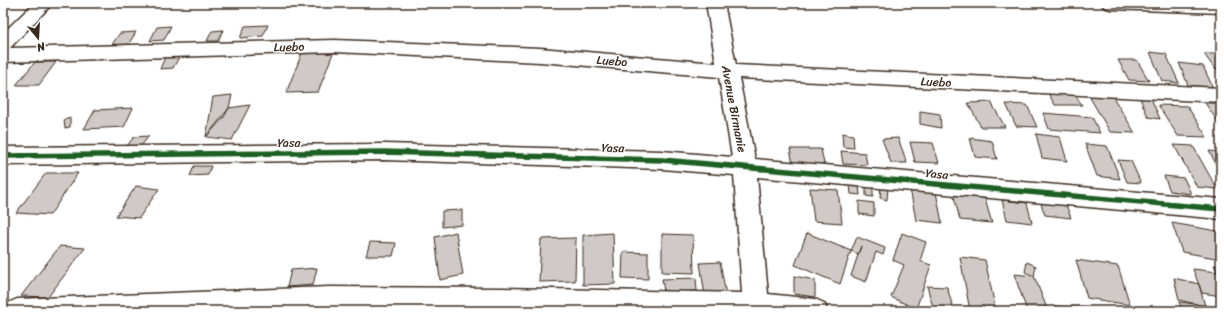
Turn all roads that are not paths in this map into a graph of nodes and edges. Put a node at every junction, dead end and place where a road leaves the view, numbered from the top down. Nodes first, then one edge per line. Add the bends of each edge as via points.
1 (44, 3) edge
2 (715, 3) edge
3 (1110, 3) edge
4 (1221, 7) edge
5 (3, 44) edge
6 (3, 55) edge
7 (727, 71) junction
8 (1221, 96) edge
9 (3, 156) edge
10 (745, 166) junction
11 (1221, 209) edge
12 (757, 308) edge
13 (17, 311) edge
14 (815, 311) edge

1 - 5 street
2 - 7 street, Avenue Birmanie
3 - 4 street
6 - 7 street, Luebo via 334,46 540,55
7 - 8 street, Luebo
7 - 10 street, Avenue Birmanie
9 - 10 street, Yasa via 384,152 662,160
10 - 11 street, Yasa
10 - 12 street, Avenue Birmanie
12 - 13 street via 510,300 329,299
12 - 14 street

